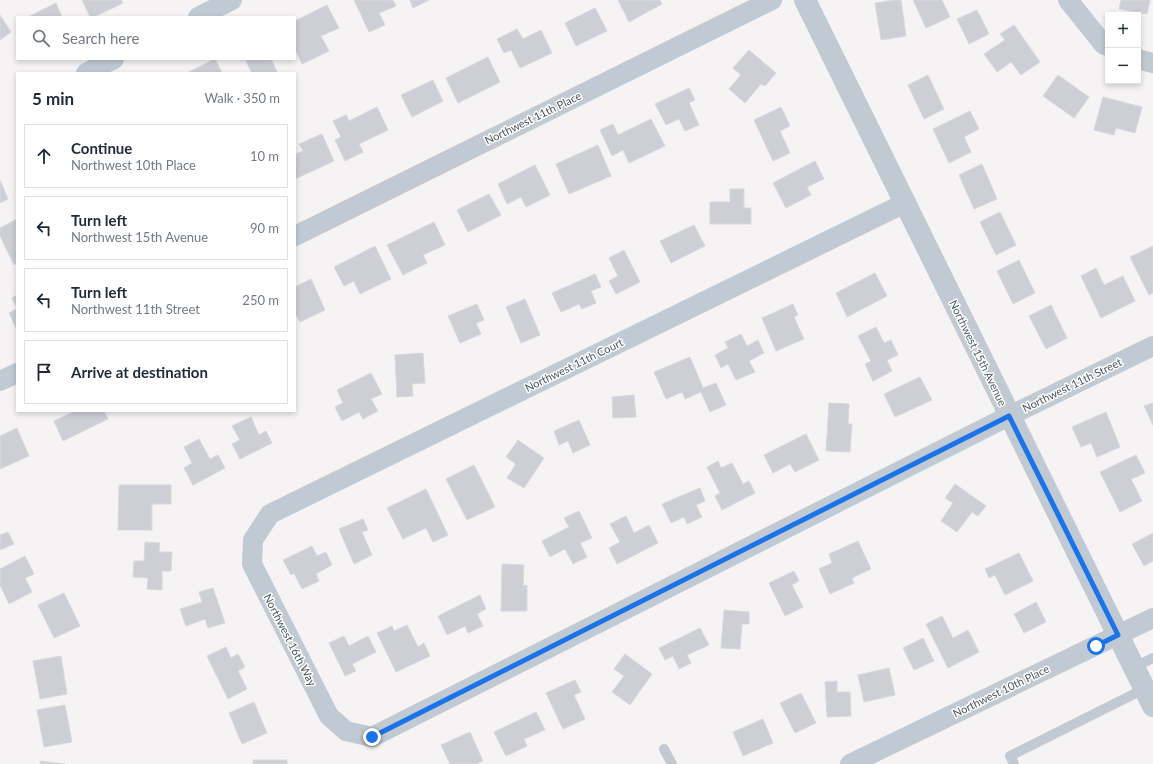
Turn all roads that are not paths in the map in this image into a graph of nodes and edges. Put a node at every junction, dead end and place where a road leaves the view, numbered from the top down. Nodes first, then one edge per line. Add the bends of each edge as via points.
1 (232, 0) edge
2 (772, 0) edge
3 (805, 0) edge
4 (1068, 0) edge
5 (200, 16) edge
6 (1105, 45) edge
7 (112, 60) edge
8 (1141, 60) edge
9 (1153, 63) edge
10 (88, 72) edge
11 (905, 203) junction
12 (296, 236) edge
13 (1153, 346) edge
14 (16, 373) edge
15 (0, 381) edge
16 (1009, 416) junction
17 (253, 540) joint
18 (1153, 618) edge
19 (1118, 635) junction
20 (1144, 663) edge
21 (1149, 698) edge
22 (346, 731) joint
23 (664, 749) dead end
24 (672, 764) edge
25 (850, 764) edge
26 (1014, 764) edge

1 - 5 street
2 - 12 street, Northwest 11th Place
3 - 11 street, Northwest 15th Avenue
4 - 6 street
7 - 10 street
8 - 9 street
11 - 16 street, Northwest 15th Avenue
11 - 17 street, Northwest 11th Court via 270,514
13 - 16 street, Northwest 11th Street
14 - 15 street
16 - 19 street, Northwest 15th Avenue
16 - 22 street, Northwest 11th Street via 372,737
17 - 22 street, Northwest 16th Way via 252,564 329,716
18 - 19 street, Northwest 10th Place
19 - 20 street, Northwest 15th Avenue
19 - 25 street, Northwest 10th Place
20 - 21 street, Northwest 15th Avenue
21 - 26 lane via 1010,756
23 - 24 lane

